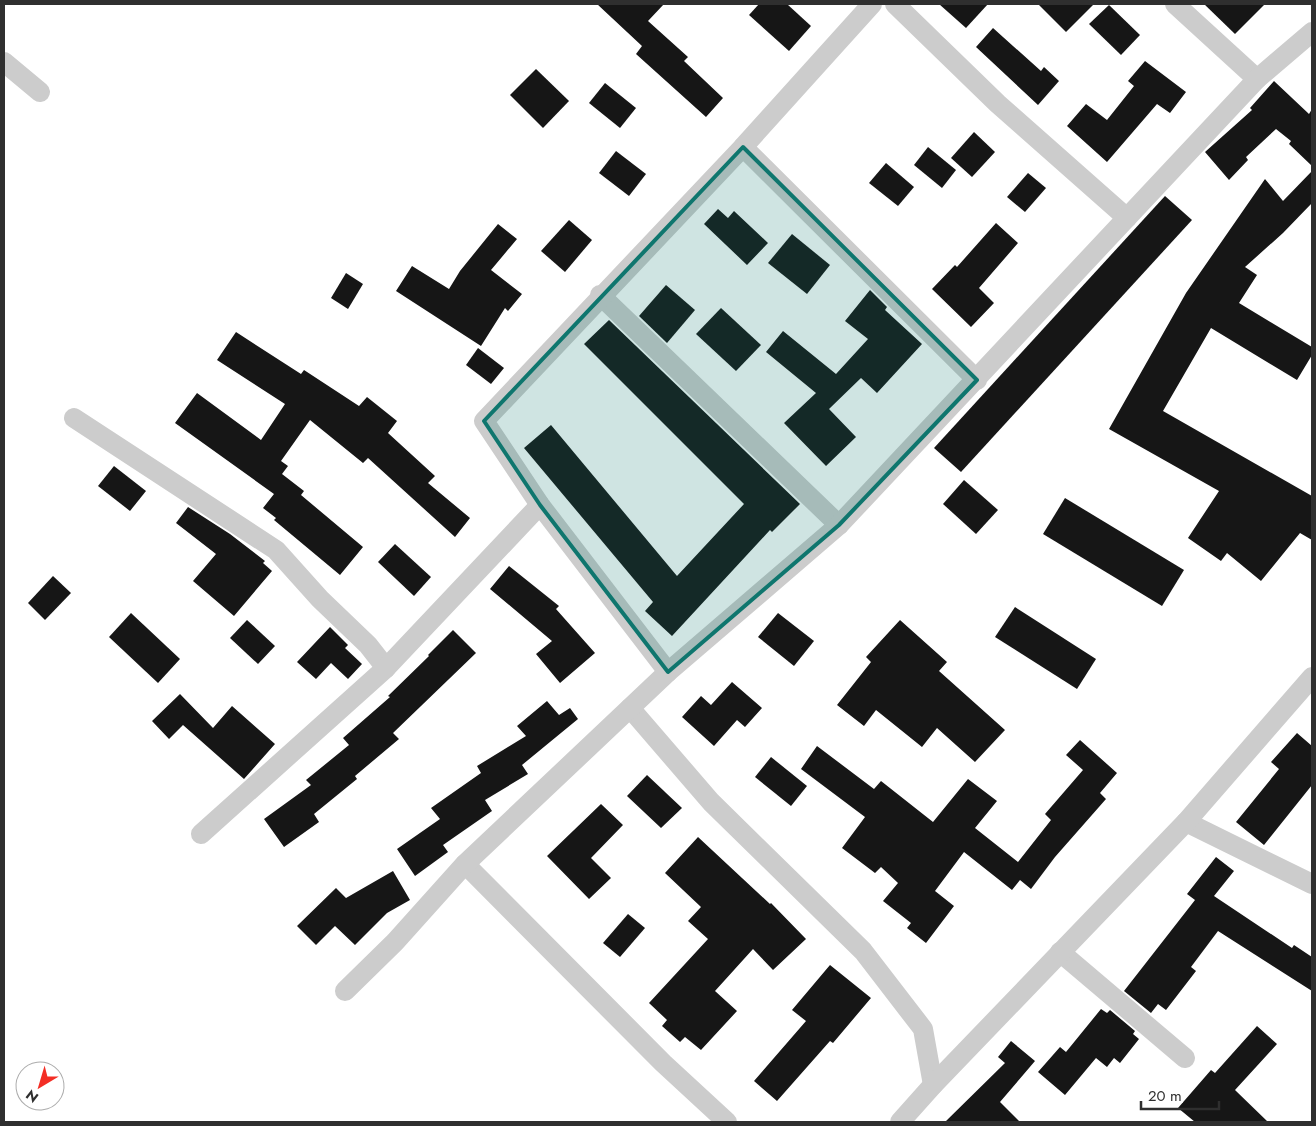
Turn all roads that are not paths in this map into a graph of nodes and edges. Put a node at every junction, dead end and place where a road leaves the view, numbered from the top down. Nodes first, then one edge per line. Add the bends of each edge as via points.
1 (872, 4) edge
2 (895, 4) edge
3 (1175, 4) edge
4 (1312, 32) edge
5 (4, 62) edge
6 (1257, 79) junction
7 (40, 92) dead end
8 (743, 146) junction
9 (1127, 218) junction
10 (600, 296) junction
11 (977, 380) junction
12 (74, 418) dead end
13 (540, 505) junction
14 (839, 525) junction
15 (386, 668) junction
16 (668, 672) junction
17 (1312, 677) edge
18 (630, 708) junction
19 (1186, 822) junction
20 (201, 834) dead end
21 (465, 864) junction
22 (1312, 884) edge
23 (1060, 952) junction
24 (345, 991) dead end
25 (1185, 1058) dead end
26 (933, 1085) junction
27 (727, 1122) edge
28 (900, 1122) edge

1 - 8 street
2 - 9 street via 998,104
3 - 6 street
4 - 6 street
5 - 7 street
6 - 9 street
8 - 10 street
8 - 11 street
9 - 11 street
10 - 13 street via 484,421
10 - 14 street
11 - 14 street
12 - 15 street via 276,550 368,645
13 - 15 street
13 - 16 street
14 - 16 street
15 - 20 street
16 - 18 street
17 - 19 street
18 - 21 street
18 - 26 street via 711,802 863,951 923,1029
19 - 22 street
19 - 23 street
21 - 24 street via 395,942
21 - 27 street via 663,1063
23 - 25 street
23 - 26 street
26 - 28 street

